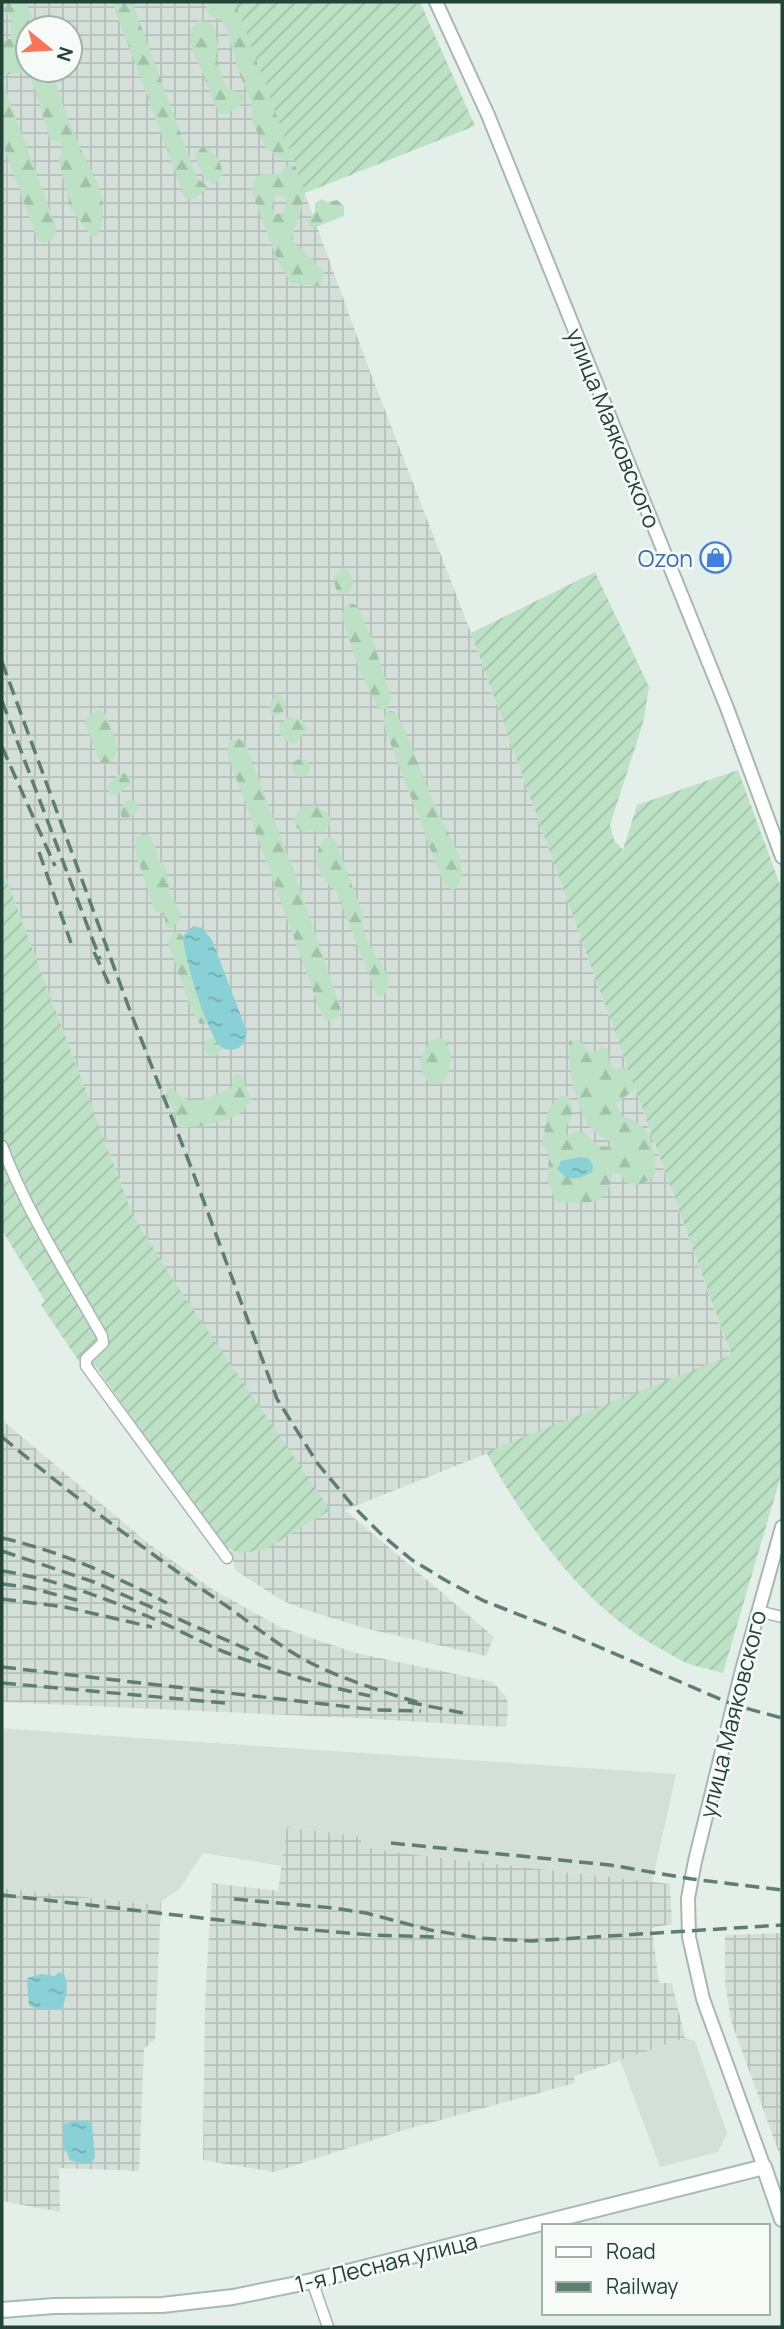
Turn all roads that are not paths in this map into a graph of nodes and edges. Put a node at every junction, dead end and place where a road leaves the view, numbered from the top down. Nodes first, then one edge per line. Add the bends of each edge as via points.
1 (436, 2) edge
2 (782, 857) edge
3 (2, 1146) edge
4 (782, 1527) edge
5 (227, 1558) dead end
6 (758, 1611) junction
7 (782, 1617) edge
8 (764, 2166) junction
9 (782, 2219) edge
10 (312, 2281) junction
11 (2, 2310) edge
12 (328, 2327) edge

1 - 2 street, улица Маяковского via 497,138 727,708
3 - 5 street via 33,1215 102,1336 103,1343 86,1359 86,1366
4 - 6 street, улица Маяковского
6 - 7 street
6 - 8 street, улица Маяковского via 688,1898 689,1937 703,1999
8 - 9 main road
8 - 10 main road, 1-я Лесная улица
10 - 11 main road, 1-я Лесная улица via 162,2305
10 - 12 street

